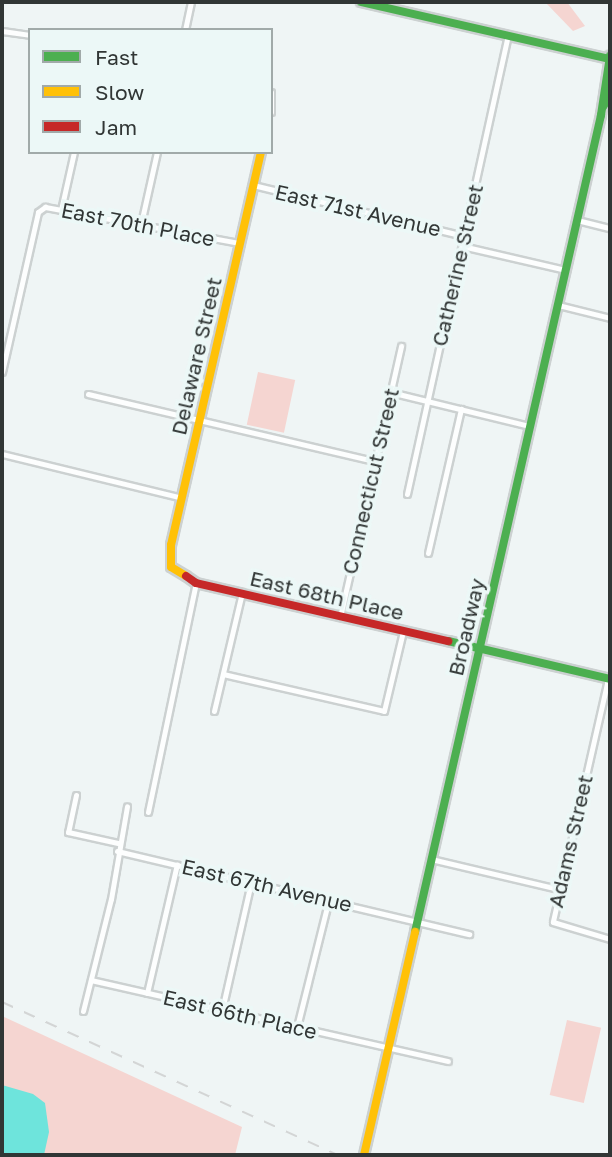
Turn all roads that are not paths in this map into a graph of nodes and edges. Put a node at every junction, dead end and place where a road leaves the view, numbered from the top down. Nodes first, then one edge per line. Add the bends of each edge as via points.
1 (191, 2) edge
2 (361, 2) edge
3 (185, 28) edge
4 (2, 31) edge
5 (28, 35) edge
6 (508, 36) junction
7 (610, 58) edge
8 (610, 96) edge
9 (603, 107) junction
10 (74, 154) edge
11 (157, 154) edge
12 (261, 154) edge
13 (253, 185) junction
14 (61, 210) junction
15 (577, 220) junction
16 (140, 228) junction
17 (610, 228) edge
18 (464, 236) junction
19 (239, 243) junction
20 (462, 246) junction
21 (566, 271) junction
22 (558, 305) junction
23 (610, 318) edge
24 (401, 346) dead end
25 (2, 373) edge
26 (390, 392) junction
27 (88, 394) dead end
28 (427, 401) junction
29 (461, 409) junction
30 (200, 421) junction
31 (530, 426) junction
32 (2, 454) edge
33 (374, 461) junction
34 (407, 495) dead end
35 (182, 498) junction
36 (428, 553) dead end
37 (171, 567) joint
38 (196, 583) junction
39 (242, 593) junction
40 (340, 617) junction
41 (403, 631) junction
42 (479, 648) junction
43 (223, 674) junction
44 (609, 679) edge
45 (214, 711) dead end
46 (76, 795) dead end
47 (127, 806) dead end
48 (148, 811) dead end
49 (118, 844) junction
50 (117, 851) junction
51 (431, 859) junction
52 (177, 864) junction
53 (251, 883) junction
54 (558, 889) junction
55 (329, 899) junction
56 (418, 920) junction
57 (469, 934) dead end
58 (610, 939) edge
59 (91, 981) junction
60 (147, 993) junction
61 (222, 1010) junction
62 (83, 1011) dead end
63 (297, 1027) junction
64 (388, 1047) junction
65 (448, 1061) dead end
66 (364, 1155) edge

1 - 3 street
2 - 6 main road
4 - 5 street
6 - 7 main road
6 - 18 street, Catherine Street
7 - 9 main road, Broadway via 600,102
8 - 9 main road, Broadway
9 - 15 main road, Broadway
10 - 14 street
11 - 16 street
12 - 13 main road, Delaware Street
13 - 18 street, East 71st Avenue
13 - 19 main road, Delaware Street
14 - 16 street, East 70th Place
14 - 25 street, East 70th Place via 45,207 38,212
15 - 17 street
15 - 21 main road, Broadway
16 - 19 street, East 70th Place
18 - 20 street, Catherine Street
19 - 30 main road, Delaware Street
20 - 21 street, East 71st Avenue
20 - 28 street, Catherine Street
21 - 22 main road, Broadway
22 - 23 street
22 - 31 main road, Broadway
24 - 26 street, Connecticut Street
26 - 28 street
26 - 33 street, Connecticut Street
27 - 30 street
28 - 29 street
28 - 34 street, Catherine Street
29 - 31 street
29 - 36 street
30 - 33 street
30 - 35 main road, Delaware Street
31 - 42 main road, Broadway
32 - 35 street
33 - 40 street, Connecticut Street
35 - 37 main road, Delaware Street via 170,545
37 - 38 main road, East 68th Place
38 - 39 main road, East 68th Place
38 - 48 street
39 - 40 main road, East 68th Place
39 - 43 street
40 - 41 main road, East 68th Place
41 - 42 main road, East 68th Place
41 - 43 street via 384,710
42 - 44 main road, East 68th Place
42 - 51 main road, Broadway
43 - 45 street
44 - 54 street, Adams Street
46 - 49 street via 68,832
47 - 49 street
49 - 50 street
50 - 52 street, East 67th Avenue
50 - 59 street via 111,899
51 - 54 street
51 - 56 main road, Broadway
52 - 53 street, East 67th Avenue
52 - 60 street
53 - 55 street, East 67th Avenue
53 - 61 street
54 - 58 street, Adams Street via 552,922
55 - 56 street, East 67th Avenue
55 - 63 street
56 - 57 street, East 67th Avenue
56 - 64 main road, Broadway
59 - 60 street, East 66th Place
59 - 62 street
60 - 61 street, East 66th Place
61 - 63 street, East 66th Place
63 - 64 street, East 66th Place
64 - 65 street, East 66th Place
64 - 66 main road, Broadway

